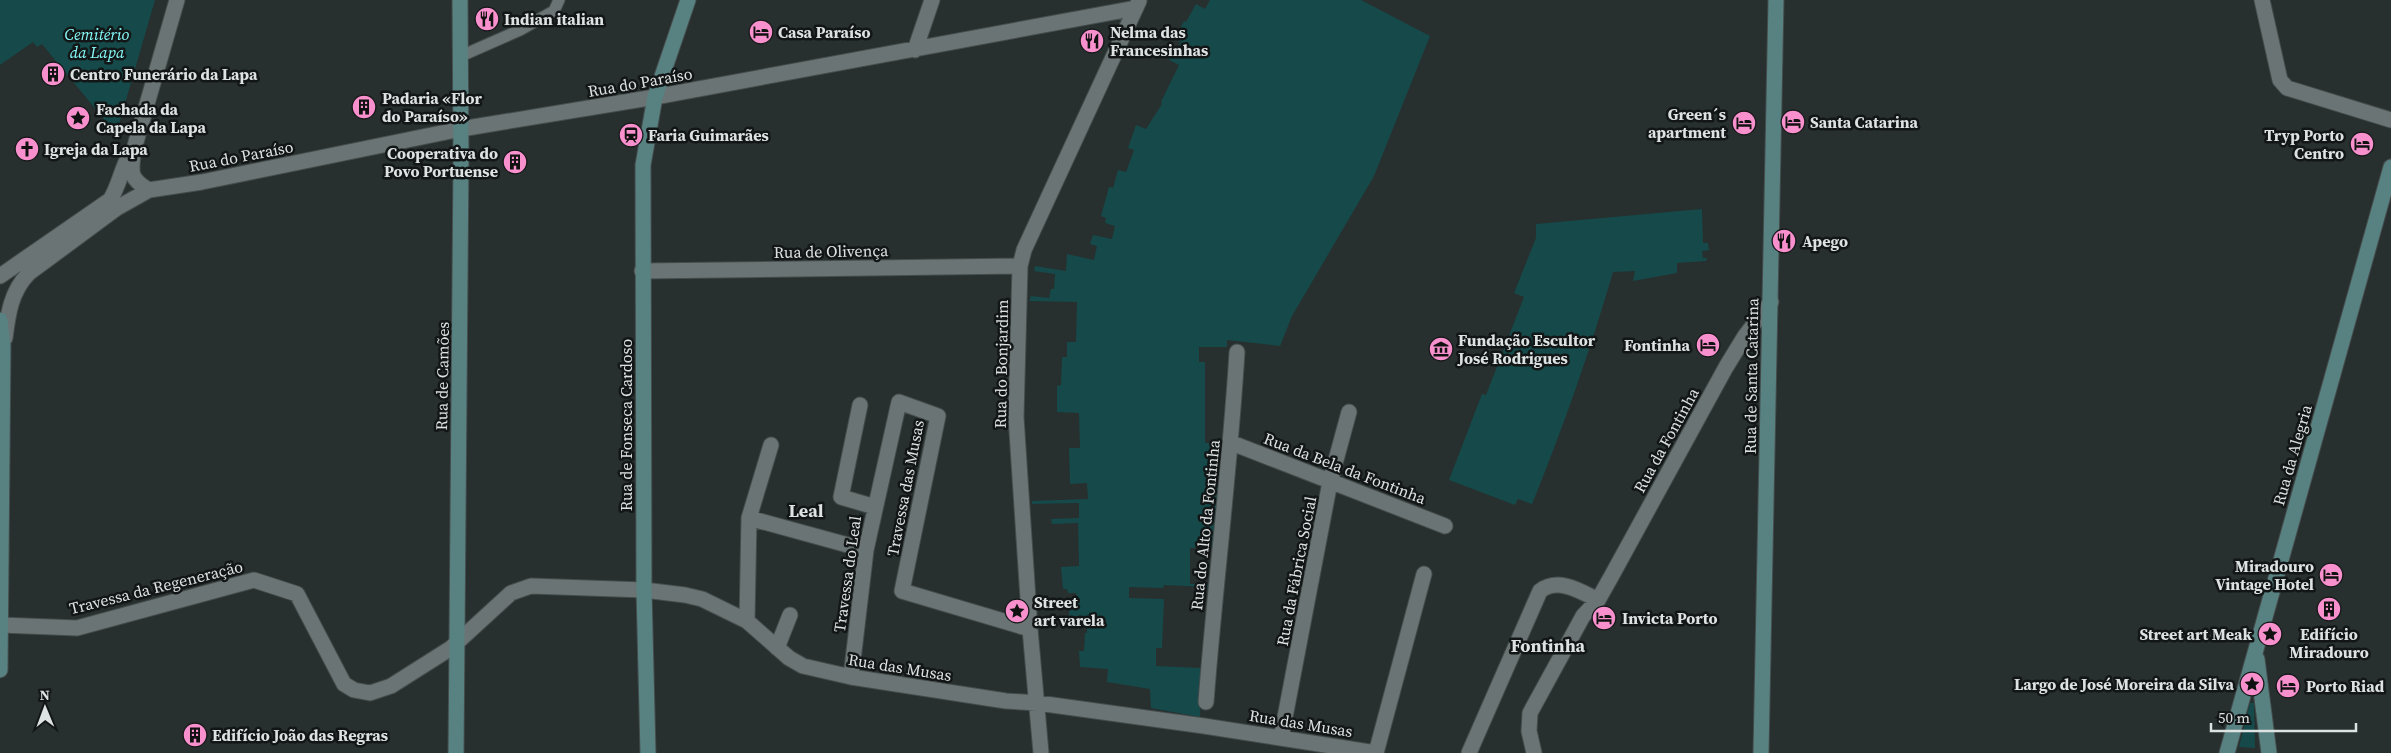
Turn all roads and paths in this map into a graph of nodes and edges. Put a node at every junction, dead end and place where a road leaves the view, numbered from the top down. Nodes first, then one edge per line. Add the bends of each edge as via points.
1 (177, 0) edge
2 (460, 0) edge
3 (559, 0) edge
4 (688, 0) edge
5 (932, 0) edge
6 (1776, 0) edge
7 (2262, 0) edge
8 (1138, 4) edge
9 (915, 50) junction
10 (461, 56) junction
11 (655, 98) junction
12 (2391, 120) edge
13 (461, 129) junction
14 (134, 149) junction
15 (2391, 167) edge
16 (149, 190) junction
17 (1020, 266) junction
18 (642, 271) junction
19 (0, 276) edge
20 (1770, 302) junction
21 (0, 320) edge
22 (3, 346) junction
23 (1237, 352) dead end
24 (860, 405) dead end
25 (1349, 412) dead end
26 (1232, 442) junction
27 (771, 445) dead end
28 (1330, 482) junction
29 (875, 507) junction
30 (749, 518) junction
31 (1445, 526) dead end
32 (866, 550) junction
33 (1424, 574) dead end
34 (644, 590) junction
35 (1598, 600) junction
36 (790, 615) dead end
37 (747, 621) junction
38 (1, 625) junction
39 (1030, 629) junction
40 (456, 642) junction
41 (777, 648) junction
42 (2256, 650) junction
43 (0, 670) edge
44 (851, 677) junction
45 (1206, 702) dead end
46 (1038, 703) junction
47 (1281, 738) junction
48 (456, 753) edge
49 (648, 753) edge
50 (1041, 753) edge
51 (1376, 753) edge
52 (1470, 753) edge
53 (1534, 753) edge
54 (1761, 753) edge
55 (2227, 753) edge
56 (2269, 753) edge

1 - 14 street
2 - 10 main road, Rua de Camões
3 - 10 lane via 554,12
4 - 11 main road, Rua de Fonseca Cardoso
5 - 9 street
6 - 20 main road, Rua de Santa Catarina
7 - 12 street via 2280,80 2287,88
8 - 9 street, Rua do Paraíso
8 - 17 street, Rua do Bonjardim via 1024,250
9 - 11 street, Rua do Paraíso
10 - 13 main road, Rua de Camões
11 - 13 street, Rua do Paraíso
11 - 18 main road, Rua de Fonseca Cardoso via 643,164
13 - 16 street, Rua do Paraíso
13 - 40 main road, Rua de Camões
14 - 16 street via 131,172 134,179
14 - 19 street via 110,200
15 - 42 main road, Rua da Alegria
16 - 22 street, Rua do Paraíso via 88,228 23,279 13,298
17 - 18 street, Rua de Olivença
17 - 39 street, Rua do Bonjardim via 1016,417
18 - 34 main road, Rua de Fonseca Cardoso
20 - 35 street, Rua da Fontinha via 1726,367
20 - 54 main road, Rua de Santa Catarina
21 - 22 main road
22 - 38 main road
23 - 26 street, Rua do Alto da Fontinha
24 - 29 street, Travessa das Musas via 841,497
25 - 28 street, Rua da Fábrica Social
26 - 28 street, Rua da Bela da Fontinha
26 - 45 street, Rua do Alto da Fontinha
27 - 30 street
28 - 31 street, Rua da Bela da Fontinha
28 - 47 street, Rua da Fábrica Social
29 - 32 street, Travessa do Leal
29 - 39 street, Travessa das Musas via 899,402 938,416 902,591
30 - 32 street
30 - 37 street
32 - 44 street, Travessa do Leal
33 - 51 street
34 - 37 street, Rua das Musas via 702,599
34 - 40 street, Rua das Musas via 531,586 512,593
34 - 49 main road, Rua de Fonseca Cardoso
35 - 52 street via 1560,584 1548,585 1540,591
35 - 53 street, Rua da Fontinha via 1583,616 1530,713 1529,731
36 - 41 street
37 - 41 street, Rua das Musas
38 - 40 street, Travessa da Regeneração via 77,628 254,580 296,594 344,684 354,690 370,692 391,686 437,658
38 - 43 main road
39 - 46 street, Rua do Bonjardim
40 - 48 main road, Rua de Camões
41 - 44 street, Rua das Musas via 803,666
42 - 55 main road, Rua da Alegria
42 - 56 main road
44 - 46 street, Rua das Musas
46 - 47 street, Rua das Musas
46 - 50 street, Rua do Bonjardim
47 - 51 street, Rua das Musas

